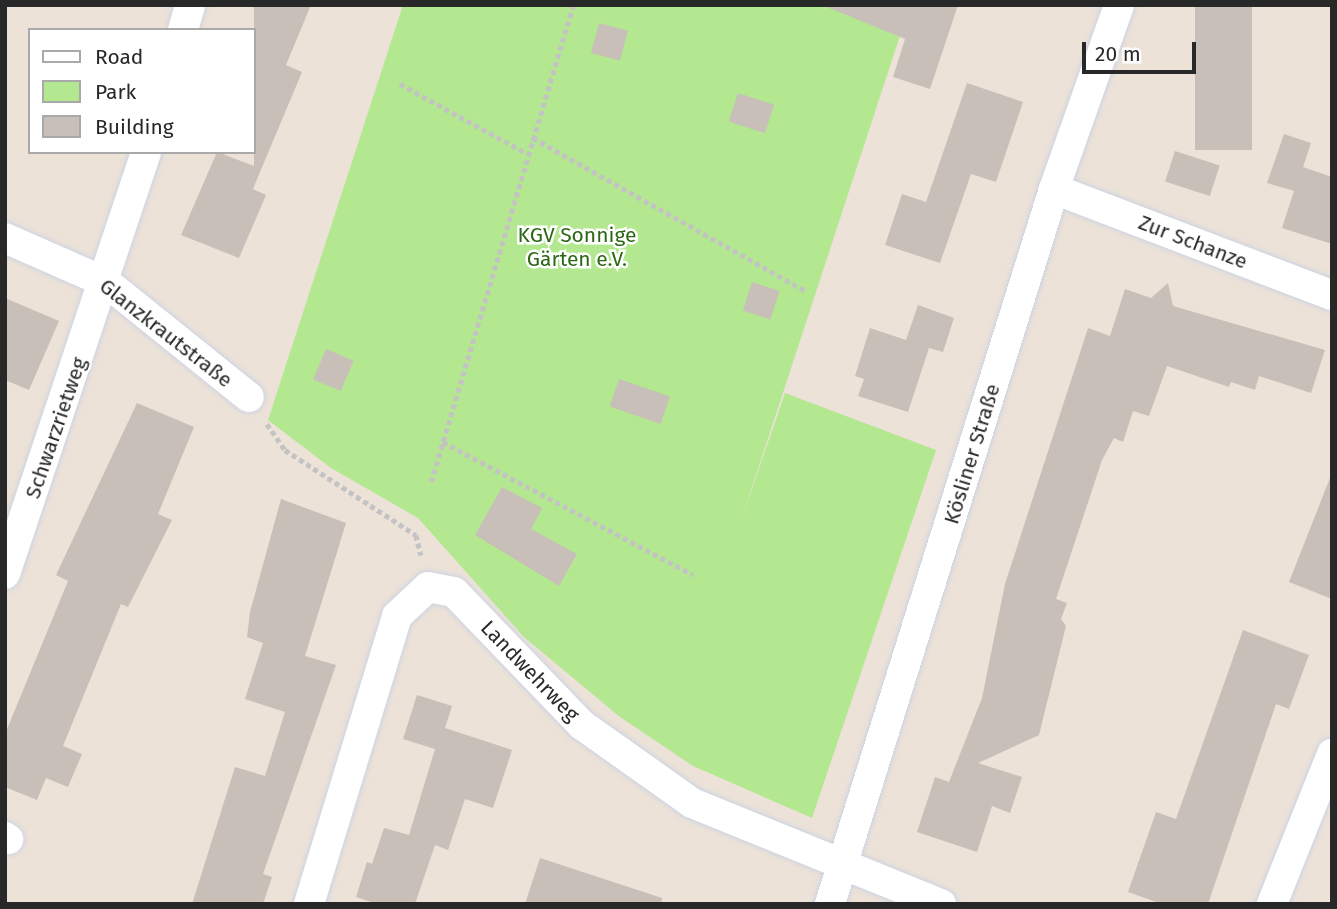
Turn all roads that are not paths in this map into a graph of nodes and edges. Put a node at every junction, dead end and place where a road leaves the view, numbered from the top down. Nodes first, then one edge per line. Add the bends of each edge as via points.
1 (190, 5) edge
2 (1119, 5) edge
3 (184, 28) edge
4 (145, 154) edge
5 (1054, 189) junction
6 (5, 238) edge
7 (107, 283) junction
8 (1332, 295) edge
9 (249, 397) road end
10 (5, 573) edge
11 (1332, 754) edge
12 (844, 865) junction
13 (309, 904) edge
14 (830, 904) edge
15 (941, 904) edge
16 (1272, 904) edge

1 - 3 street
2 - 5 street, Kösliner Straße
4 - 7 street, Schwarzrietweg
5 - 8 street, Zur Schanze
5 - 12 street, Kösliner Straße
6 - 7 street, Glanzkrautstraße
7 - 9 street, Glanzkrautstraße
7 - 10 street, Schwarzrietweg
11 - 16 street
12 - 13 street, Landwehrweg via 692,803 582,724 454,592 428,587 397,616
12 - 14 street, Kösliner Straße
12 - 15 street, Landwehrweg

